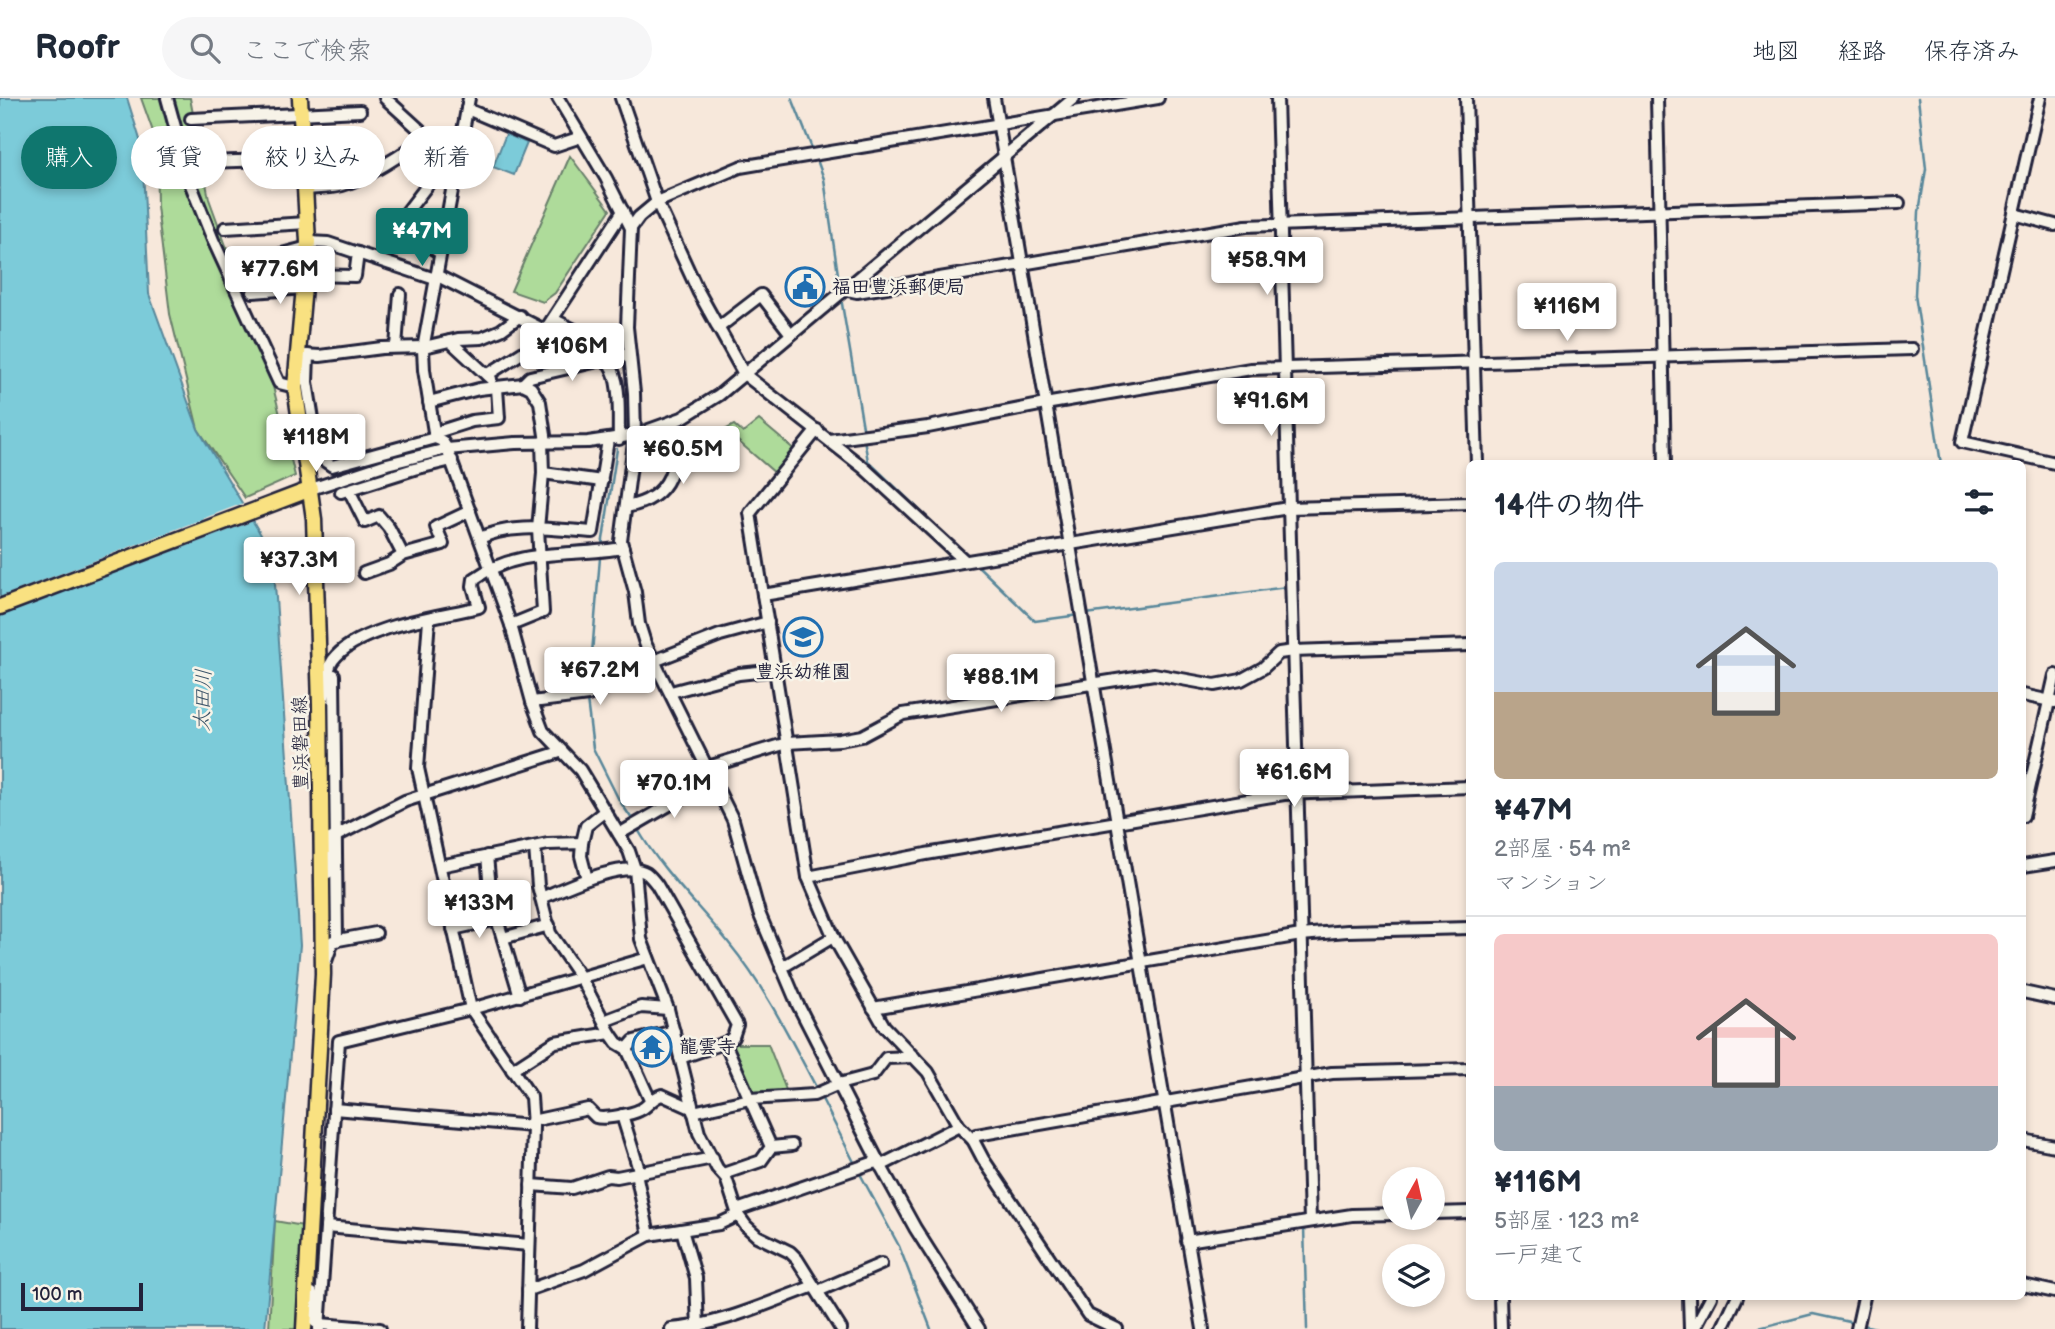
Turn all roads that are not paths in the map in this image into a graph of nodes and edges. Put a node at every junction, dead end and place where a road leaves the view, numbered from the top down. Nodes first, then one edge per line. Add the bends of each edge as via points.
1 (167, 98) edge
2 (300, 98) edge
3 (385, 98) edge
4 (558, 98) edge
5 (621, 98) edge
6 (994, 98) edge
7 (1074, 98) edge
8 (1158, 98) edge
9 (1277, 98) edge
10 (1466, 98) edge
11 (1657, 98) edge
12 (2040, 98) edge
13 (468, 103) edge
14 (360, 111) dead end
15 (301, 114) junction
16 (1052, 116) junction
17 (191, 119) dead end
18 (998, 125) junction
19 (302, 126) edge
20 (418, 126) edge
21 (464, 126) edge
22 (582, 137) junction
23 (1004, 157) junction
24 (305, 189) edge
25 (425, 189) edge
26 (452, 189) edge
27 (657, 202) junction
28 (1899, 203) dead end
29 (623, 211) junction
30 (1660, 213) junction
31 (2014, 214) junction
32 (1470, 219) junction
33 (307, 223) junction
34 (1280, 225) junction
35 (2055, 225) edge
36 (225, 228) dead end
37 (631, 228) junction
38 (308, 245) junction
39 (358, 253) junction
40 (440, 253) junction
41 (256, 261) dead end
42 (1022, 263) junction
43 (436, 277) junction
44 (304, 282) junction
45 (843, 289) junction
46 (253, 292) dead end
47 (400, 294) dead end
48 (520, 316) junction
49 (553, 319) junction
50 (718, 328) junction
51 (546, 332) junction
52 (791, 334) junction
53 (450, 341) junction
54 (396, 347) junction
55 (424, 347) junction
56 (1912, 349) dead end
57 (302, 355) junction
58 (1662, 356) junction
59 (629, 358) junction
60 (602, 360) junction
61 (1474, 362) junction
62 (1284, 368) junction
63 (744, 374) junction
64 (487, 375) junction
65 (523, 384) junction
66 (295, 387) junction
67 (498, 387) junction
68 (429, 402) junction
69 (1045, 404) junction
70 (674, 421) junction
71 (817, 430) junction
72 (635, 435) junction
73 (435, 436) junction
74 (613, 440) junction
75 (829, 440) junction
76 (544, 442) junction
77 (450, 455) junction
78 (1477, 460) edge
79 (1665, 460) edge
80 (2055, 463) edge
81 (543, 473) junction
82 (601, 481) junction
83 (311, 489) junction
84 (1466, 503) edge
85 (626, 507) junction
86 (1288, 508) junction
87 (470, 511) junction
88 (538, 529) junction
89 (480, 538) junction
90 (1070, 543) junction
91 (623, 548) junction
92 (403, 555) junction
93 (540, 556) junction
94 (965, 561) junction
95 (490, 568) junction
96 (364, 573) dead end
97 (763, 595) junction
98 (0, 607) edge
99 (429, 619) junction
100 (768, 622) junction
101 (511, 625) junction
102 (1466, 645) edge
103 (1293, 651) junction
104 (334, 658) junction
105 (655, 664) junction
106 (776, 670) junction
107 (2055, 675) edge
108 (1093, 683) junction
109 (671, 692) junction
110 (2026, 696) edge
111 (2052, 701) edge
112 (532, 702) junction
113 (320, 704) junction
114 (787, 743) junction
115 (560, 752) junction
116 (708, 767) junction
117 (714, 779) junction
118 (337, 784) junction
119 (1466, 787) edge
120 (1298, 793) junction
121 (424, 794) junction
122 (321, 802) junction
123 (2026, 804) edge
124 (605, 811) junction
125 (1116, 821) junction
126 (619, 834) junction
127 (337, 836) junction
128 (582, 844) junction
129 (535, 847) junction
130 (487, 856) junction
131 (2055, 861) edge
132 (440, 866) junction
133 (2026, 866) edge
134 (635, 869) junction
135 (808, 877) junction
136 (587, 879) junction
137 (322, 896) junction
138 (541, 898) junction
139 (497, 919) junction
140 (549, 925) junction
141 (1466, 928) edge
142 (453, 929) junction
143 (376, 933) dead end
144 (1301, 935) junction
145 (833, 937) junction
146 (503, 938) junction
147 (338, 941) junction
148 (648, 958) junction
149 (1139, 962) junction
150 (781, 968) junction
151 (323, 974) junction
152 (581, 978) junction
153 (2026, 993) edge
154 (520, 996) junction
155 (2055, 999) edge
156 (873, 1008) junction
157 (471, 1009) junction
158 (668, 1009) junction
159 (604, 1021) junction
160 (674, 1031) junction
161 (610, 1033) junction
162 (725, 1043) junction
163 (627, 1049) junction
164 (914, 1057) junction
165 (680, 1058) junction
166 (1466, 1069) edge
167 (512, 1070) junction
168 (1307, 1078) junction
169 (839, 1084) junction
170 (750, 1099) junction
171 (650, 1100) junction
172 (1163, 1102) junction
173 (334, 1109) junction
174 (692, 1110) junction
175 (622, 1115) junction
176 (533, 1124) junction
177 (959, 1126) junction
178 (973, 1140) junction
179 (2026, 1141) edge
180 (792, 1145) dead end
181 (2055, 1146) edge
182 (771, 1147) junction
183 (713, 1158) junction
184 (879, 1163) junction
185 (638, 1173) junction
186 (723, 1174) junction
187 (531, 1185) junction
188 (737, 1212) junction
189 (1466, 1212) edge
190 (1382, 1213) edge
191 (1446, 1213) edge
192 (1310, 1221) junction
193 (326, 1227) junction
194 (682, 1230) junction
195 (649, 1235) junction
196 (1186, 1241) junction
197 (529, 1245) junction
198 (881, 1264) dead end
199 (307, 1267) junction
200 (2026, 1286) edge
201 (816, 1288) junction
202 (528, 1290) junction
203 (2055, 1292) edge
204 (1500, 1300) edge
205 (1689, 1300) edge
206 (1709, 1300) edge
207 (1736, 1300) edge
208 (1863, 1300) edge
209 (319, 1327) edge
210 (698, 1328) edge
211 (304, 1329) edge
212 (380, 1329) edge
213 (527, 1329) edge
214 (671, 1329) edge
215 (841, 1329) edge
216 (979, 1329) edge
217 (1117, 1329) edge
218 (1203, 1329) edge
219 (1501, 1329) edge
220 (1692, 1329) edge
221 (1722, 1329) edge
222 (1857, 1329) edge

1 - 66 street via 191,185 213,240 279,383
2 - 15 main road, 豊浜磐田線
3 - 20 street
4 - 22 street
5 - 27 street
6 - 18 street
7 - 16 street
8 - 16 street
9 - 34 street
10 - 32 street
11 - 30 street
12 - 31 street
13 - 21 street
13 - 22 street via 554,146
14 - 15 street
15 - 17 street
15 - 19 main road, 豊浜磐田線
16 - 18 street
16 - 23 street
18 - 23 street
18 - 27 street via 740,167
22 - 29 street
23 - 42 street
23 - 45 street
24 - 33 main road, 豊浜磐田線
25 - 40 street via 403,218 423,243
26 - 40 street
27 - 37 street
27 - 50 street
28 - 30 street
29 - 37 street
29 - 49 street
30 - 32 street
30 - 58 street
31 - 35 street
31 - 80 street via 1962,442
32 - 34 street
32 - 61 street
33 - 36 street
33 - 38 main road, 豊浜磐田線
34 - 42 street via 1246,226
34 - 62 street
37 - 59 street
38 - 39 street via 328,243
38 - 41 street
38 - 44 main road, 豊浜磐田線
39 - 43 street
39 - 44 street via 355,276
40 - 43 street
42 - 45 street via 858,292
42 - 69 street
43 - 48 street
43 - 55 street
44 - 46 street
44 - 57 main road, 豊浜磐田線
45 - 52 street
47 - 54 street
48 - 51 street
48 - 53 street via 482,338
49 - 51 street
49 - 59 street
50 - 52 street via 761,295
50 - 63 street
51 - 60 street
51 - 64 street
52 - 63 street
53 - 55 street
53 - 64 street
54 - 55 street
54 - 57 street
55 - 68 street
56 - 58 street
57 - 66 main road, 豊浜磐田線
57 - 73 street via 318,457 332,466
58 - 61 street
58 - 79 street
59 - 72 street
60 - 65 street via 530,377
60 - 74 street via 609,363 617,385
61 - 62 street
61 - 78 street
62 - 69 street via 1251,369
62 - 86 street
63 - 70 street
63 - 71 street
64 - 67 street
65 - 67 street
65 - 76 street via 540,402
66 - 83 main road, 豊浜磐田線
67 - 68 street
67 - 73 street via 499,418 472,421
68 - 73 street
69 - 75 street
69 - 90 street
70 - 72 street
70 - 85 street via 675,461 665,487 641,504
71 - 75 street
71 - 97 street via 750,513
72 - 74 street
72 - 85 street
73 - 77 street
74 - 76 street
74 - 82 street
75 - 94 street
76 - 77 street
76 - 81 street
77 - 83 street via 387,464
77 - 87 street
77 - 92 street via 345,491 365,522 379,516
81 - 82 street
81 - 88 street
82 - 88 street via 593,533
83 - 98 main road
83 - 113 main road, 豊浜磐田線
84 - 86 street
85 - 91 street
86 - 90 street
86 - 103 street
87 - 89 street
87 - 92 street via 436,527 443,544
88 - 89 street via 497,530
88 - 93 street
89 - 95 street
90 - 94 street
90 - 108 street
91 - 93 street
91 - 105 street via 639,624
92 - 96 street
93 - 95 street
93 - 101 street via 543,612
94 - 97 street
95 - 99 street via 474,579 479,607
95 - 101 street
97 - 100 street
99 - 104 street via 373,633
99 - 121 street via 418,768
100 - 105 street via 720,635
100 - 106 street
101 - 112 street
102 - 103 street
103 - 108 street via 1279,653 1241,680 1215,685 1154,674
103 - 120 street
104 - 113 street
104 - 118 street
105 - 109 street
105 - 112 street via 588,695
106 - 109 street via 738,674
106 - 114 street
107 - 111 street
108 - 114 street via 904,714 862,736
108 - 125 street
109 - 116 street
110 - 111 street
111 - 123 street
112 - 115 street via 543,732
113 - 122 main road, 豊浜磐田線
114 - 116 street
114 - 135 street
115 - 121 street
115 - 124 street via 580,770
116 - 117 street
117 - 126 street
117 - 150 street via 733,820 759,913
118 - 122 street via 330,783
118 - 127 street
119 - 120 street
120 - 125 street
120 - 144 street
121 - 127 street
121 - 132 street
122 - 137 main road, 豊浜磐田線
124 - 126 street
124 - 128 street via 586,826
125 - 135 street
125 - 149 street
126 - 134 street
127 - 137 street via 330,839
127 - 147 street
128 - 129 street
128 - 136 street
129 - 130 street
129 - 138 street
130 - 132 street
130 - 139 street
131 - 133 street
132 - 142 street
134 - 136 street
134 - 148 street via 641,939
134 - 162 street via 657,885 737,1025
135 - 145 street
136 - 138 street
137 - 151 main road, 豊浜磐田線
138 - 140 street
139 - 142 street
139 - 146 street
140 - 146 street
140 - 152 street
141 - 144 street
142 - 157 street
143 - 147 street
144 - 149 street
144 - 168 street
145 - 150 street
145 - 156 street
146 - 154 street
147 - 151 street via 331,943
148 - 152 street
148 - 158 street
149 - 156 street
149 - 172 street
150 - 169 street
151 - 199 main road, 豊浜磐田線
152 - 154 street
152 - 159 street
153 - 155 street
154 - 157 street
156 - 164 street
157 - 167 street
157 - 173 street via 339,1041
158 - 159 street via 641,1006
158 - 160 street
159 - 161 street
160 - 163 street via 634,1041
160 - 165 street
161 - 163 street
161 - 167 street via 555,1042
162 - 165 street
162 - 170 street
163 - 171 street
164 - 169 street via 886,1058 873,1075
164 - 177 street via 928,1072
165 - 174 street
166 - 168 street via 1332,1073
167 - 176 street via 531,1097
168 - 172 street
168 - 192 street
169 - 170 street via 814,1095
169 - 184 street
170 - 174 street
170 - 182 street
171 - 174 street via 662,1095
171 - 175 street via 643,1110
172 - 178 street via 977,1135
172 - 196 street
173 - 176 street
173 - 193 street
174 - 183 street
175 - 176 street via 602,1118 588,1109
175 - 185 street
176 - 187 street
177 - 178 street
177 - 184 street
178 - 217 street via 1088,1315
179 - 181 street
180 - 182 street
182 - 186 street via 761,1161
183 - 185 street
183 - 186 street
184 - 188 street
184 - 216 street
185 - 187 street via 608,1176 572,1188
185 - 195 street
186 - 188 street
187 - 197 street
188 - 194 street via 719,1224
188 - 201 street via 757,1236 790,1252
189 - 191 street
190 - 192 street
192 - 196 street
193 - 197 street
193 - 209 street
194 - 195 street
194 - 210 street via 696,1278
195 - 202 street via 584,1270
196 - 218 street
197 - 202 street
198 - 201 street
199 - 209 street via 312,1311
199 - 211 main road, 豊浜磐田線
200 - 203 street
201 - 210 street
201 - 215 street
202 - 213 street
204 - 219 street
205 - 220 street
206 - 220 street
207 - 221 street
208 - 222 street
209 - 212 street
210 - 214 street

